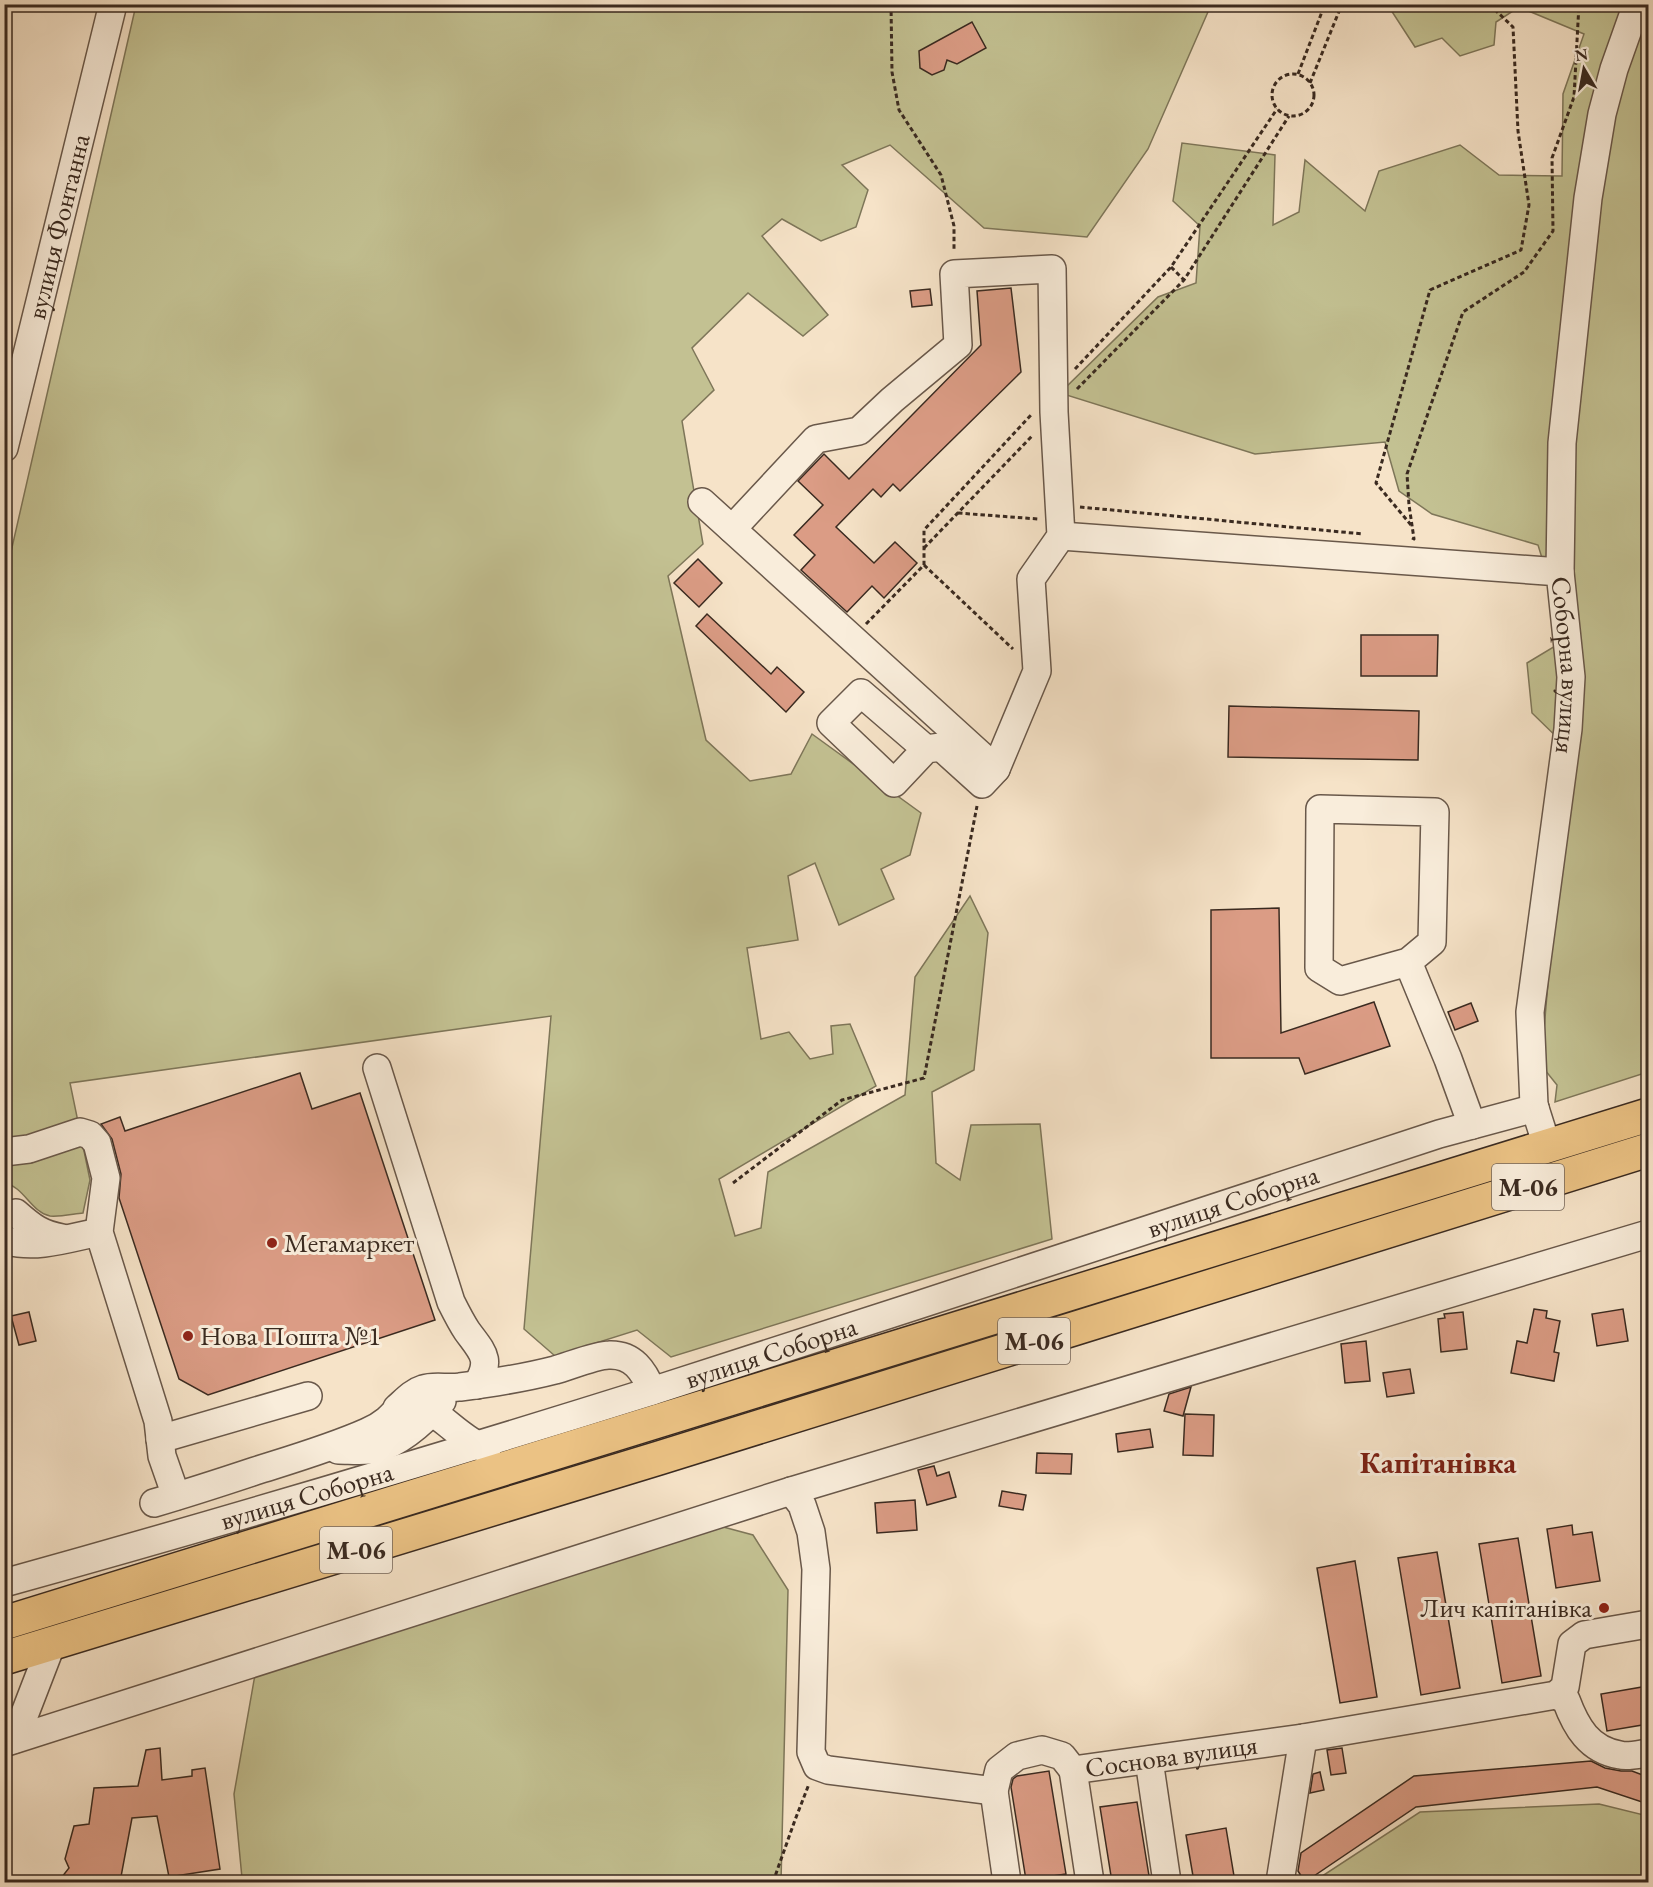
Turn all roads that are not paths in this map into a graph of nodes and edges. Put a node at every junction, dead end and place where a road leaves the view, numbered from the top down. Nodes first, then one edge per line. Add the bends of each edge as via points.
1 (113, 4) edge
2 (1637, 4) edge
3 (4, 448) edge
4 (702, 502) dead end
5 (1061, 521) junction
6 (732, 529) junction
7 (1560, 572) junction
8 (926, 749) dead end
9 (989, 776) junction
10 (1408, 962) junction
11 (377, 1068) dead end
12 (1535, 1108) junction
13 (1648, 1115) edge
14 (1472, 1125) junction
15 (1547, 1146) junction
16 (1648, 1150) edge
17 (4, 1152) edge
18 (10, 1208) edge
19 (99, 1232) junction
20 (1648, 1234) edge
21 (66, 1239) junction
22 (6, 1241) edge
23 (481, 1348) junction
24 (538, 1374) junction
25 (465, 1387) junction
26 (652, 1391) junction
27 (308, 1396) dead end
28 (397, 1408) junction
29 (433, 1412) junction
30 (160, 1439) junction
31 (476, 1446) junction
32 (325, 1449) junction
33 (544, 1456) junction
34 (791, 1491) junction
35 (4, 1583) edge
36 (4, 1623) edge
37 (1648, 1624) edge
38 (52, 1642) junction
39 (4, 1658) edge
40 (1556, 1695) junction
41 (1303, 1738) junction
42 (10, 1741) edge
43 (1648, 1753) edge
44 (1149, 1760) junction
45 (1073, 1770) junction
46 (993, 1791) junction
47 (1007, 1882) edge
48 (1090, 1882) edge
49 (1167, 1882) edge
50 (1280, 1882) edge

1 - 3 street, вулиця Фонтанна
2 - 7 street via 1602,114 1588,198 1562,443
4 - 6 street
5 - 6 street via 1052,269 954,274 958,345 859,432 816,439
5 - 7 street, Соборна вулиця
5 - 9 street via 1032,579 1036,671
6 - 9 street via 852,638
7 - 12 street, Соборна вулиця via 1571,677 1568,729 1530,1012
8 - 9 street via 941,747
10 - 10 street via 1432,942 1435,812 1320,809 1319,968 1340,981
10 - 14 street
11 - 23 street via 451,1302
12 - 14 street, вулиця Соборна
12 - 15 street, Соборна вулиця
13 - 15 highway, М-06
14 - 26 street, вулиця Соборна
15 - 33 highway, М-06
16 - 38 highway, М-06
17 - 19 street via 29,1149 80,1132 90,1135 97,1143 106,1178
18 - 21 street via 31,1227
18 - 22 street via 18,1221 17,1229
19 - 21 street
19 - 30 street via 158,1421
20 - 34 street
21 - 22 street via 20,1244
23 - 24 street via 514,1369
23 - 25 street via 484,1372
24 - 25 street
24 - 26 street via 609,1355 629,1359 639,1366
25 - 28 street via 423,1389
25 - 29 street
26 - 31 street, вулиця Соборна
27 - 30 street
28 - 29 street via 413,1405
28 - 32 street via 374,1429
29 - 31 street
29 - 32 street via 398,1439 377,1449
30 - 32 street via 165,1500
31 - 33 street
31 - 35 street, вулиця Соборна
33 - 36 highway, М-06
34 - 42 street
34 - 46 street via 802,1505 811,1532 816,1569 811,1752 817,1766
37 - 40 street via 1584,1635 1572,1644 1565,1687
38 - 39 highway, М-06
38 - 42 street
40 - 41 street, Соснова вулиця
40 - 43 street via 1566,1700 1586,1739 1621,1755
41 - 44 street, Соснова вулиця
41 - 50 street
44 - 45 street, Соснова вулиця
44 - 49 street
45 - 46 street, Соснова вулиця via 1062,1756 1042,1750 1017,1756 999,1770
45 - 48 street
46 - 47 street

